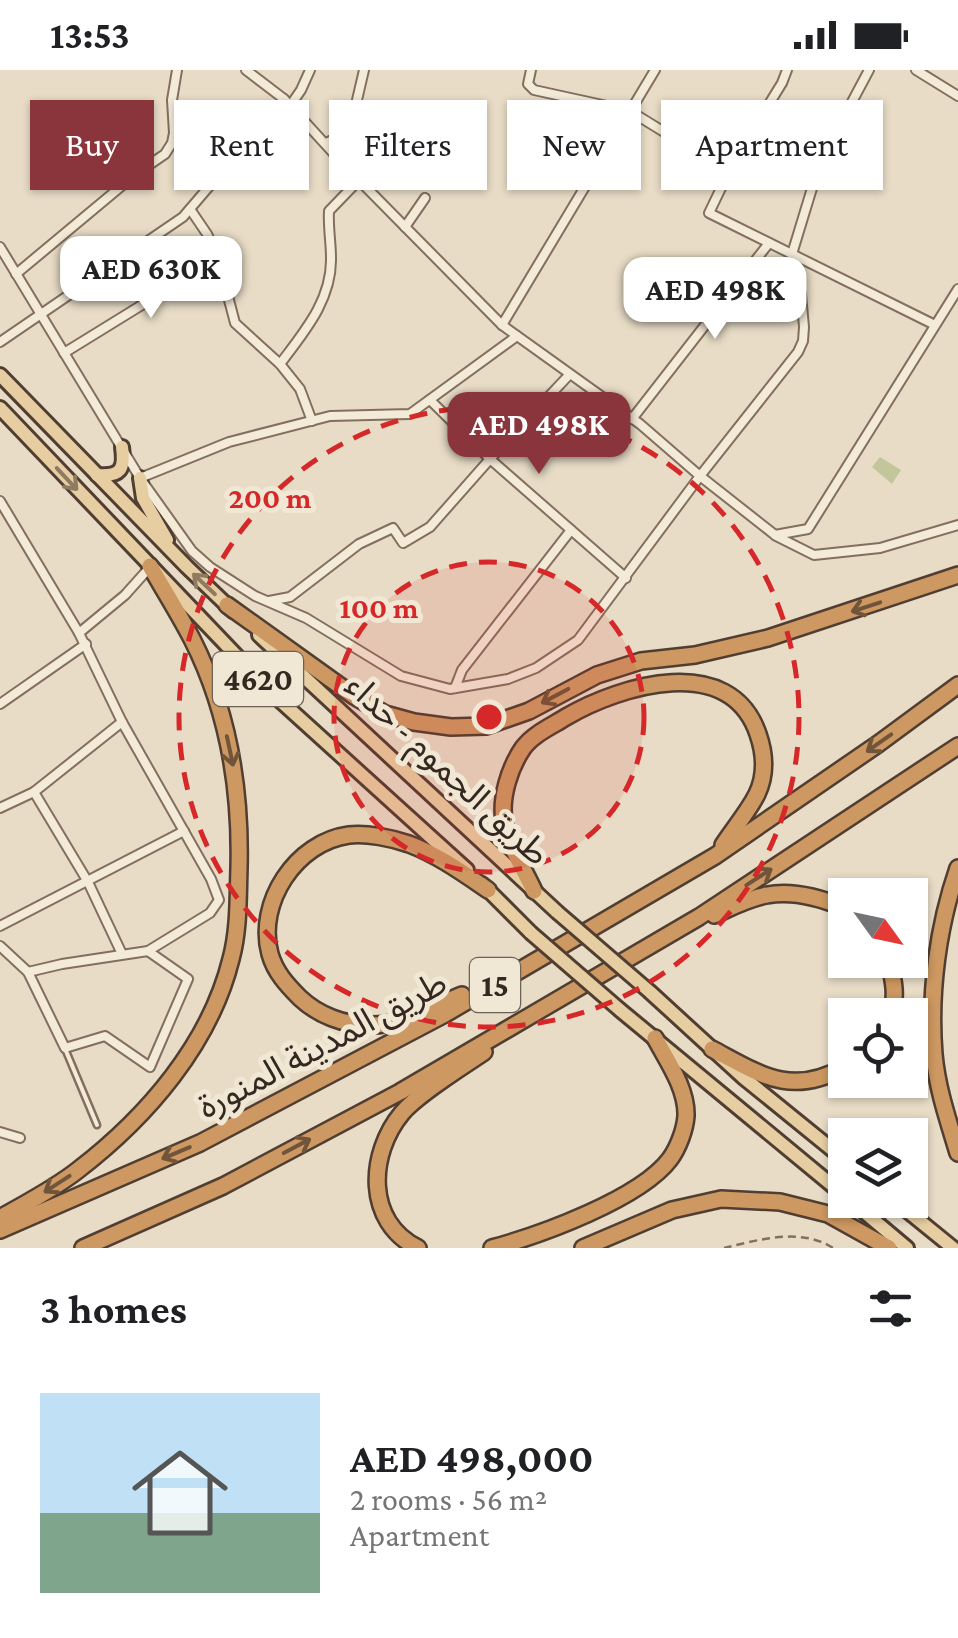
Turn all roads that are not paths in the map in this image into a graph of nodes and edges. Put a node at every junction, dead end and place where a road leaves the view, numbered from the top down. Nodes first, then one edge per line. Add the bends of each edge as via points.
1 (176, 70) edge
2 (246, 70) edge
3 (310, 70) edge
4 (364, 70) edge
5 (531, 70) edge
6 (655, 70) edge
7 (787, 70) edge
8 (868, 70) edge
9 (916, 70) edge
10 (958, 96) edge
11 (284, 100) edge
12 (289, 100) edge
13 (357, 100) edge
14 (580, 100) edge
15 (637, 100) edge
16 (771, 100) edge
17 (309, 125) edge
18 (329, 141) edge
19 (326, 143) junction
20 (329, 147) edge
21 (207, 190) edge
22 (349, 190) edge
23 (369, 190) edge
24 (583, 190) edge
25 (720, 190) edge
26 (424, 198) dead end
27 (190, 209) junction
28 (405, 227) junction
29 (768, 242) junction
30 (0, 248) edge
31 (792, 254) junction
32 (218, 258) junction
33 (16, 274) junction
34 (958, 290) edge
35 (40, 314) junction
36 (936, 325) junction
37 (502, 326) junction
38 (517, 336) junction
39 (0, 342) edge
40 (64, 353) junction
41 (280, 364) junction
42 (0, 374) edge
43 (569, 375) junction
44 (430, 400) junction
45 (0, 408) edge
46 (632, 418) junction
47 (312, 421) junction
48 (122, 447) junction
49 (490, 459) junction
50 (97, 475) junction
51 (700, 476) junction
52 (140, 478) junction
53 (0, 501) edge
54 (958, 525) edge
55 (571, 530) junction
56 (774, 535) junction
57 (179, 560) junction
58 (150, 566) junction
59 (958, 575) edge
60 (626, 578) junction
61 (269, 601) junction
62 (227, 605) junction
63 (80, 633) junction
64 (86, 644) junction
65 (958, 686) edge
66 (455, 688) junction
67 (0, 704) edge
68 (122, 722) junction
69 (958, 746) edge
70 (34, 792) junction
71 (0, 808) edge
72 (184, 831) junction
73 (714, 856) junction
74 (958, 868) edge
75 (88, 882) junction
76 (488, 890) junction
77 (534, 890) junction
78 (828, 901) edge
79 (0, 926) edge
80 (669, 934) junction
81 (148, 951) junction
82 (2, 952) edge
83 (122, 954) junction
84 (28, 972) junction
85 (516, 972) junction
86 (569, 992) junction
87 (655, 1038) junction
88 (65, 1048) junction
89 (712, 1049) junction
90 (828, 1076) edge
91 (97, 1124) dead end
92 (0, 1132) edge
93 (20, 1138) dead end
94 (828, 1146) edge
95 (958, 1153) edge
96 (828, 1182) edge
97 (0, 1218) edge
98 (871, 1218) edge
99 (916, 1218) edge
100 (0, 1230) edge
101 (83, 1248) edge
102 (418, 1248) edge
103 (492, 1248) edge
104 (582, 1248) edge
105 (888, 1248) edge
106 (908, 1248) edge
107 (953, 1248) edge

1 - 33 street via 172,143 165,154
2 - 11 street
3 - 12 street
4 - 13 street
5 - 14 street via 528,84 534,90
6 - 15 street
7 - 16 street
8 - 31 street via 820,162
9 - 10 street
17 - 19 street
18 - 19 street
19 - 20 street
21 - 27 street
22 - 41 street via 329,210 330,282
23 - 28 street
24 - 37 street
25 - 29 street via 708,213
26 - 28 street
27 - 32 street
27 - 35 street
28 - 37 street
29 - 31 street
29 - 46 street
30 - 33 street
31 - 36 street
31 - 51 street via 801,294 798,352
32 - 40 street
32 - 41 street via 235,323
33 - 35 street
34 - 36 street
35 - 39 street
35 - 40 street
36 - 56 street via 808,529
37 - 38 street
38 - 43 street
38 - 44 street
40 - 48 street
41 - 47 street via 300,389
42 - 50 main road, طريق الجموم - حداء / 4620
43 - 46 street
43 - 49 street
44 - 47 street via 410,414
44 - 49 street
45 -> 58 main road, طريق الجموم - حداء / 4620
46 - 51 street
47 - 52 street via 229,442
48 - 50 main road via 121,470
48 - 52 street
49 - 55 street
49 - 61 street via 430,527 404,543 393,528 359,544 290,597
50 - 57 main road, طريق الجموم - حداء / 4620
51 - 56 street
51 - 60 street
52 - 57 main road via 143,498
52 - 61 street via 192,551
53 - 63 street
54 - 56 street via 880,548 814,555
55 - 60 street
55 - 66 street via 462,670
62 -> 57 main road, طريق الجموم - حداء / 4620
58 - 63 street
58 - 76 main road, طريق الجموم - حداء / 4620 via 275,696
58 -> 97 highway via 203,664 236,774 240,839 232,954 204,1031 158,1094 77,1171
59 -> 62 highway via 768,638 642,661 486,726 451,728 384,714
60 - 66 street via 560,654 508,679
61 - 66 street via 401,676
62 - 77 main road, طريق الجموم - حداء / 4620
63 - 64 street
64 - 67 street
64 - 68 street
65 -> 73 highway, طريق المدينة المنورة / 15
68 - 70 street
68 - 72 street
80 -> 69 highway, 15
70 - 71 street
70 - 75 street
72 - 75 street
72 - 81 street via 219,900 210,913
73 - 77 highway via 758,793 764,771 754,721 713,687 681,681 634,688 545,730 525,745 514,765 504,819
73 - 85 highway, طريق المدينة المنورة / 15
74 - 95 highway via 940,938 934,1055
75 - 79 street
75 - 83 street
76 - 85 highway via 407,843 352,834 331,839 283,880 268,926 270,954 282,981 308,1006 335,1020 369,1025 397,1022
76 - 87 main road, طريق الجموم - حداء / 4620, bridge
77 - 89 main road, طريق الجموم - حداء / 4620, bridge
78 - 80 highway via 767,895
80 - 86 highway, 15
81 - 83 street
81 - 88 street via 188,979 150,1068 105,1036
82 - 84 street
83 - 84 street
84 - 88 street
85 -> 100 highway, طريق المدينة المنورة / 15 via 200,1143
101 -> 86 highway, 15 via 240,1178
86 - 102 highway via 404,1110 386,1136 377,1198 388,1223
87 - 96 main road, طريق الجموم - حداء
87 - 103 highway via 682,1091 686,1116 670,1159 604,1206
88 - 91 lane
89 - 90 highway via 776,1080
89 - 94 main road, طريق الجموم - حداء
92 - 93 street
98 - 106 main road, طريق الجموم - حداء
99 - 107 main road
104 - 105 highway via 672,1210 721,1200 780,1202 828,1214

